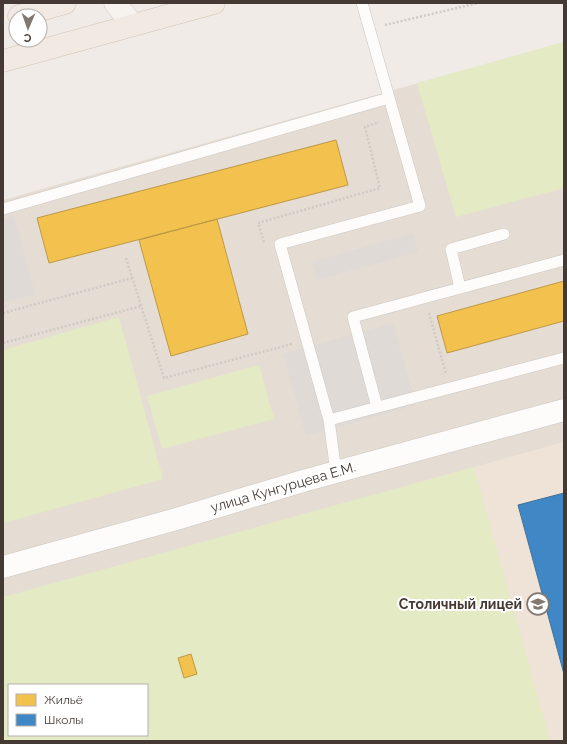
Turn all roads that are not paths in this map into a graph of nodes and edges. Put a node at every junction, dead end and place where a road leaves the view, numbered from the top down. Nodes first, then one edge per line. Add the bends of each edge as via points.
1 (65, 3) edge
2 (115, 3) edge
3 (137, 3) edge
4 (214, 3) edge
5 (362, 3) edge
6 (47, 8) edge
7 (133, 25) junction
8 (3, 61) edge
9 (389, 98) junction
10 (3, 209) edge
11 (504, 234) dead end
12 (564, 260) edge
13 (460, 288) junction
14 (564, 358) edge
15 (377, 407) junction
16 (564, 410) edge
17 (329, 420) junction
18 (336, 472) junction
19 (3, 567) edge

1 - 6 main road
2 - 7 main road
3 - 7 main road
4 - 7 main road
5 - 9 lane
7 - 8 main road
9 - 10 lane
9 - 17 lane via 420,206 280,244
11 - 13 lane via 451,249
12 - 13 lane
13 - 15 lane via 353,317
14 - 15 lane
15 - 17 lane
16 - 18 street, улица Кунгурцева Е.М.
17 - 18 lane
18 - 19 street, улица Кунгурцева Е.М.

